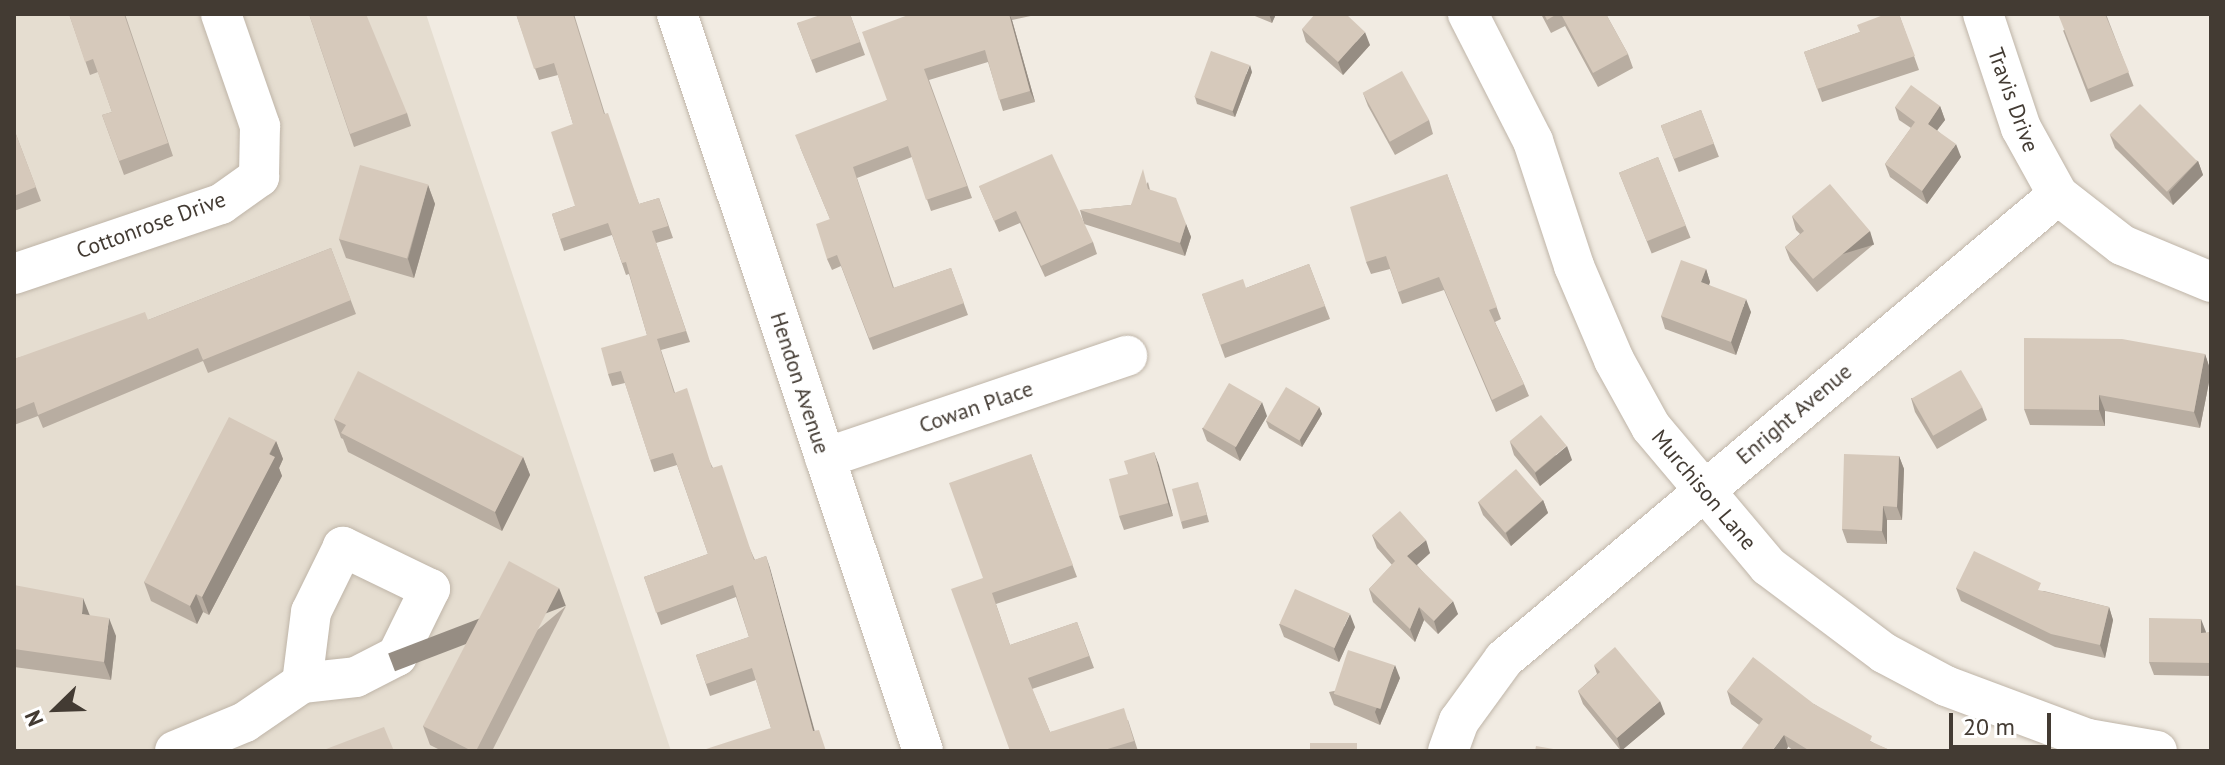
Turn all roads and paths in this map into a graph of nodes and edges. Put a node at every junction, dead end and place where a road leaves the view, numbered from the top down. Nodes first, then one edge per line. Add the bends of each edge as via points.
1 (221, 14) edge
2 (677, 14) edge
3 (1468, 14) edge
4 (1983, 14) edge
5 (2058, 195) junction
6 (14, 274) edge
7 (2211, 282) edge
8 (1127, 356) dead end
9 (825, 458) junction
10 (1702, 493) junction
11 (302, 683) dead end
12 (175, 751) edge
13 (923, 751) edge
14 (1448, 751) edge
15 (2157, 751) edge

1 - 6 street, Cottonrose Drive via 260,126 259,177 221,204
2 - 9 street, Hendon Avenue
3 - 10 street, Murchison Lane via 1533,141 1574,266 1614,360 1651,427
4 - 5 street, Travis Drive via 2026,139
5 - 7 street, Travis Drive via 2122,245
5 - 10 street, Enright Avenue
8 - 9 street, Cowan Place
9 - 13 street, Hendon Avenue
10 - 14 street, Enright Avenue via 1504,659 1459,721
10 - 15 street, Murchison Lane via 1768,566 1884,653 2016,716 2088,739
11 - 12 street via 245,722

